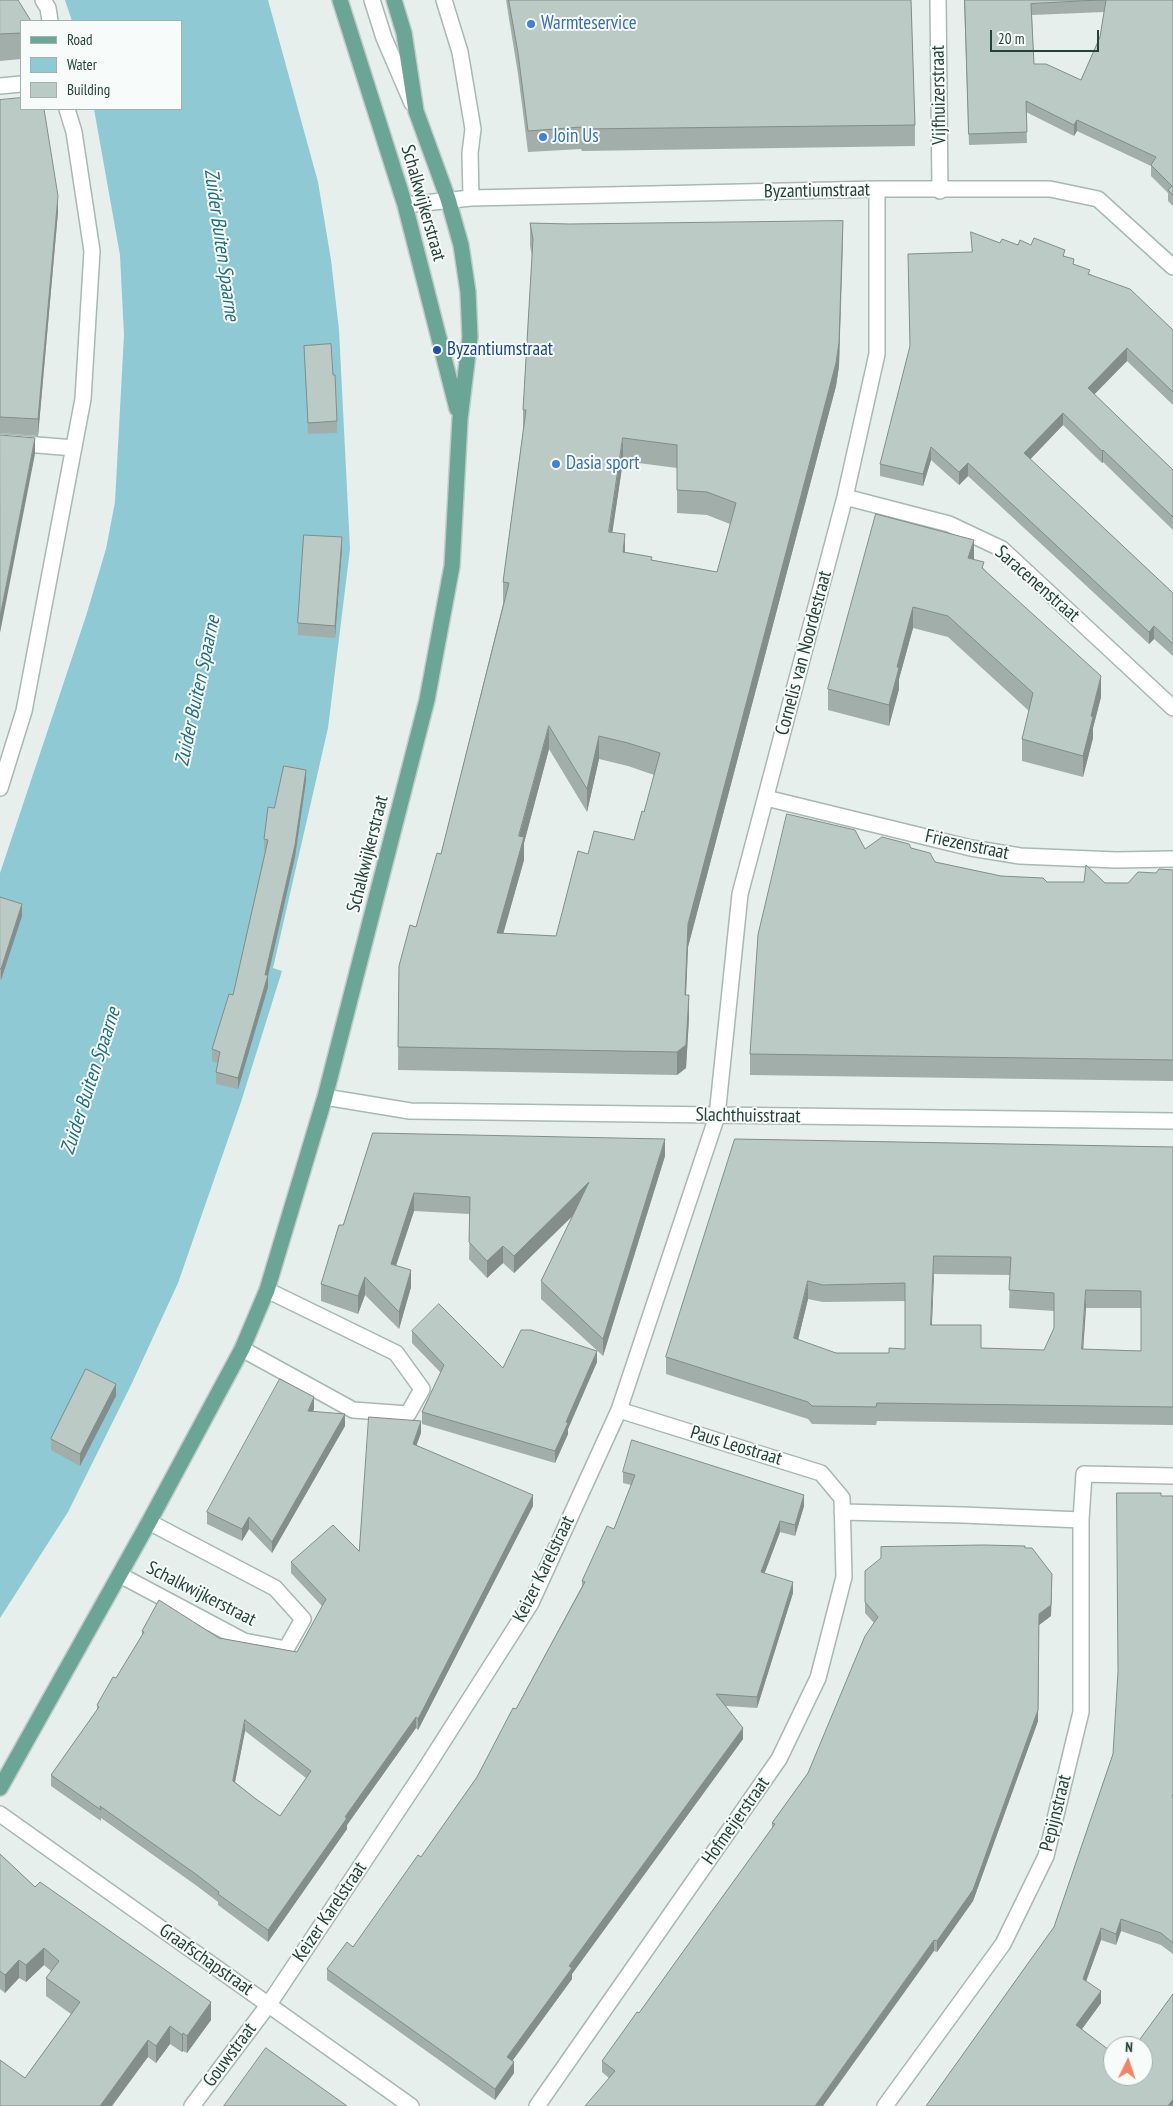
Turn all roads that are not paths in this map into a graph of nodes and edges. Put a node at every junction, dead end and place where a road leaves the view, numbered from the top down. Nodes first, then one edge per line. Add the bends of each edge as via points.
1 (43, 0) edge
2 (340, 0) edge
3 (372, 0) edge
4 (394, 0) edge
5 (444, 0) edge
6 (938, 0) edge
7 (50, 20) edge
8 (20, 84) edge
9 (0, 86) edge
10 (67, 110) edge
11 (416, 111) junction
12 (877, 189) junction
13 (940, 191) junction
14 (471, 198) junction
15 (448, 199) junction
16 (405, 205) junction
17 (1173, 268) edge
18 (460, 419) junction
19 (0, 442) edge
20 (74, 448) junction
21 (845, 497) junction
22 (1173, 708) edge
23 (0, 788) edge
24 (766, 798) junction
25 (1173, 859) edge
26 (324, 1097) junction
27 (717, 1116) junction
28 (1173, 1121) edge
29 (267, 1290) junction
30 (242, 1349) junction
31 (619, 1410) junction
32 (1173, 1476) edge
33 (842, 1505) junction
34 (1081, 1520) junction
35 (149, 1522) junction
36 (120, 1575) junction
37 (0, 1788) edge
38 (0, 1814) edge
39 (269, 2004) junction
40 (192, 2106) edge
41 (411, 2106) edge
42 (537, 2106) edge
43 (885, 2106) edge

1 - 7 street
2 - 16 main road, Schalkwijkerstraat
3 - 11 street, Schalkwijkerstraat via 384,38
4 - 11 main road, Schalkwijkerstraat via 404,33
5 - 14 street via 460,52 474,129 470,153
6 - 13 street, Vijfhuizerstraat
8 - 9 street
10 - 20 street via 74,132 92,251 83,399
11 - 15 main road, Schalkwijkerstraat
12 - 13 street, Byzantiumstraat
12 - 14 street, Byzantiumstraat
12 - 21 street, Cornelis van Noordestraat via 877,354
13 - 17 street, Byzantiumstraat via 1050,189 1098,199
14 - 15 street, Byzantiumstraat
15 - 16 street, Byzantiumstraat
15 - 18 main road, Schalkwijkerstraat via 461,245 468,292 470,337
16 - 18 main road, Schalkwijkerstraat
18 - 26 main road, Schalkwijkerstraat via 452,566 427,700
19 - 20 street
20 - 23 street via 24,711
21 - 22 street, Saracenenstraat via 949,524 1002,549
21 - 24 street, Cornelis van Noordestraat
24 - 25 street, Friezenstraat via 970,848 1020,856
24 - 27 street, Cornelis van Noordestraat via 740,894
26 - 27 street, Slachthuisstraat via 410,1111
26 - 29 main road, Schalkwijkerstraat
27 - 28 street, Slachthuisstraat
27 - 31 street, Keizer Karelstraat
29 - 30 main road, Schalkwijkerstraat
29 - 30 street via 396,1353 422,1388 408,1414 353,1410
30 - 35 main road, Schalkwijkerstraat
31 - 33 street, Paus Leostraat via 821,1473
31 - 39 street, Keizer Karelstraat via 531,1603
32 - 34 street, Pepijnstraat via 1084,1474
33 - 34 street
33 - 42 street, Hofmeijerstraat via 844,1577 818,1678 779,1759
34 - 43 street, Pepijnstraat via 1081,1712 1046,1856 1002,1944
35 - 36 main road, Schalkwijkerstraat
35 - 36 street, Schalkwijkerstraat via 275,1588 303,1619 286,1649 244,1641
36 - 37 main road, Schalkwijkerstraat
38 - 39 street, Graafschapstraat
39 - 40 street, Gouwstraat
39 - 41 street, Graafschapstraat

